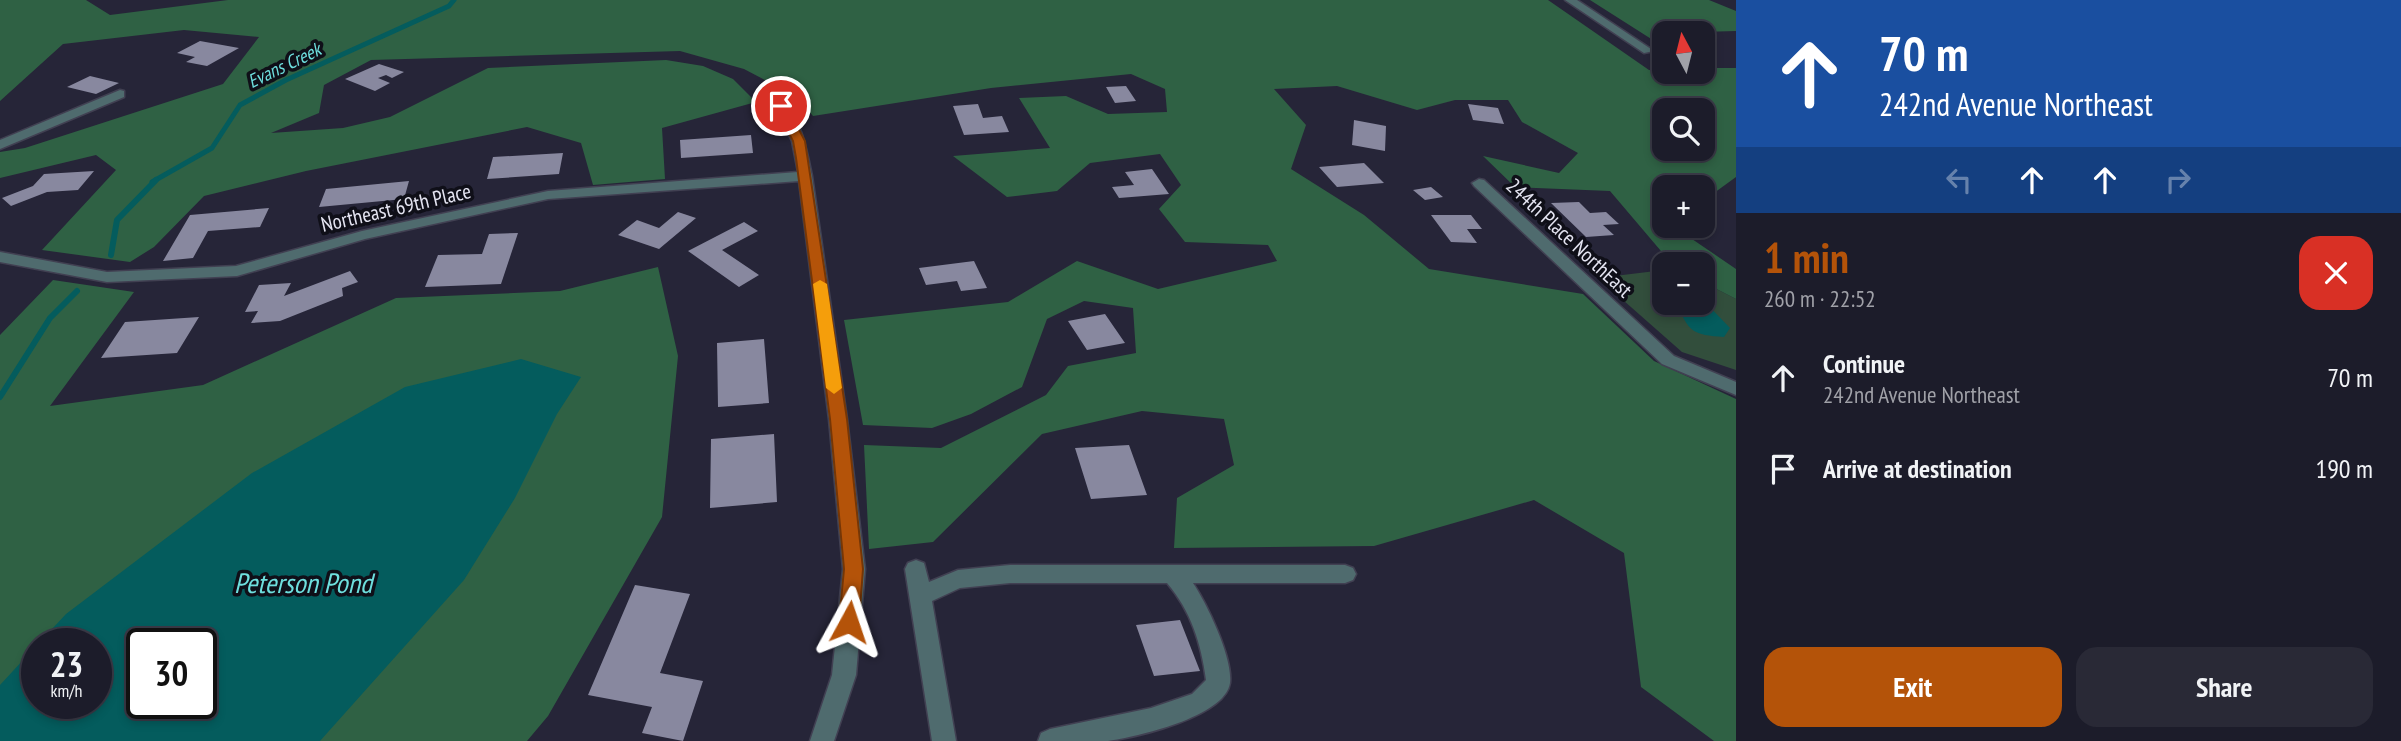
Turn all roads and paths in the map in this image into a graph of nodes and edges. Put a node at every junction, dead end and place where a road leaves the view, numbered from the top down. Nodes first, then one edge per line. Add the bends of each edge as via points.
1 (1570, 0) edge
2 (1648, 51) dead end
3 (120, 94) dead end
4 (781, 106) dead end
5 (0, 145) edge
6 (805, 176) junction
7 (1479, 183) dead end
8 (0, 257) edge
9 (1736, 389) edge
10 (916, 569) dead end
11 (1345, 574) dead end
12 (1174, 576) junction
13 (920, 596) junction
14 (822, 741) edge
15 (944, 741) edge
16 (1050, 741) edge

1 - 2 street
3 - 5 street
4 - 6 street via 799,141
6 - 8 street, Northeast 69th Place via 548,195 362,235 237,271 107,277
6 - 14 street via 854,569 844,674
7 - 9 street, 244th Place NorthEast via 1668,360
10 - 13 street
11 - 12 street
12 - 13 street via 1010,574 958,579
12 - 16 street via 1188,590 1215,651 1218,683 1200,703 1151,720
13 - 15 street

